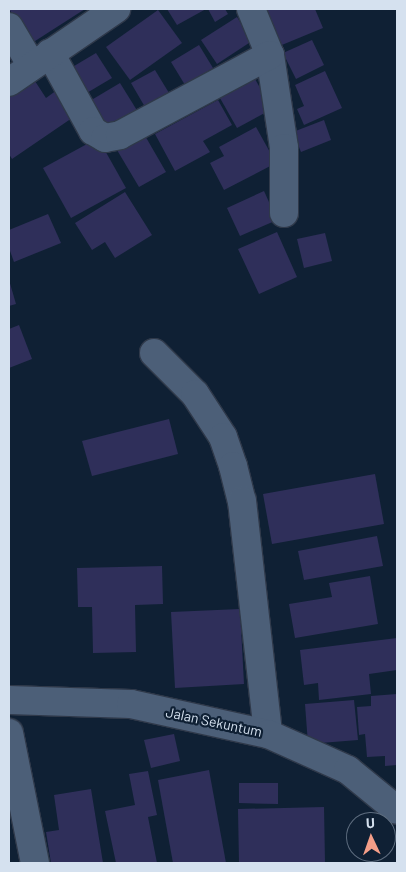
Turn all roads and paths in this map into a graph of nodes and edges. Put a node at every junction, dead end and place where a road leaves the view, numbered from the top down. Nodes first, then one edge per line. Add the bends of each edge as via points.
1 (116, 9) edge
2 (251, 9) edge
3 (9, 27) edge
4 (270, 54) junction
5 (41, 59) junction
6 (9, 82) edge
7 (284, 212) dead end
8 (154, 354) dead end
9 (9, 700) edge
10 (9, 733) edge
11 (268, 734) junction
12 (397, 810) edge
13 (35, 863) edge

1 - 5 street
2 - 4 street
3 - 5 street
4 - 5 street via 120,135 105,138 93,131
4 - 7 street via 284,148
5 - 6 street
8 - 11 street via 195,394 223,437 233,466 242,501
9 - 11 street, Jalan Sekuntum via 131,704
10 - 13 street
11 - 12 street, Jalan Sekuntum via 348,770

